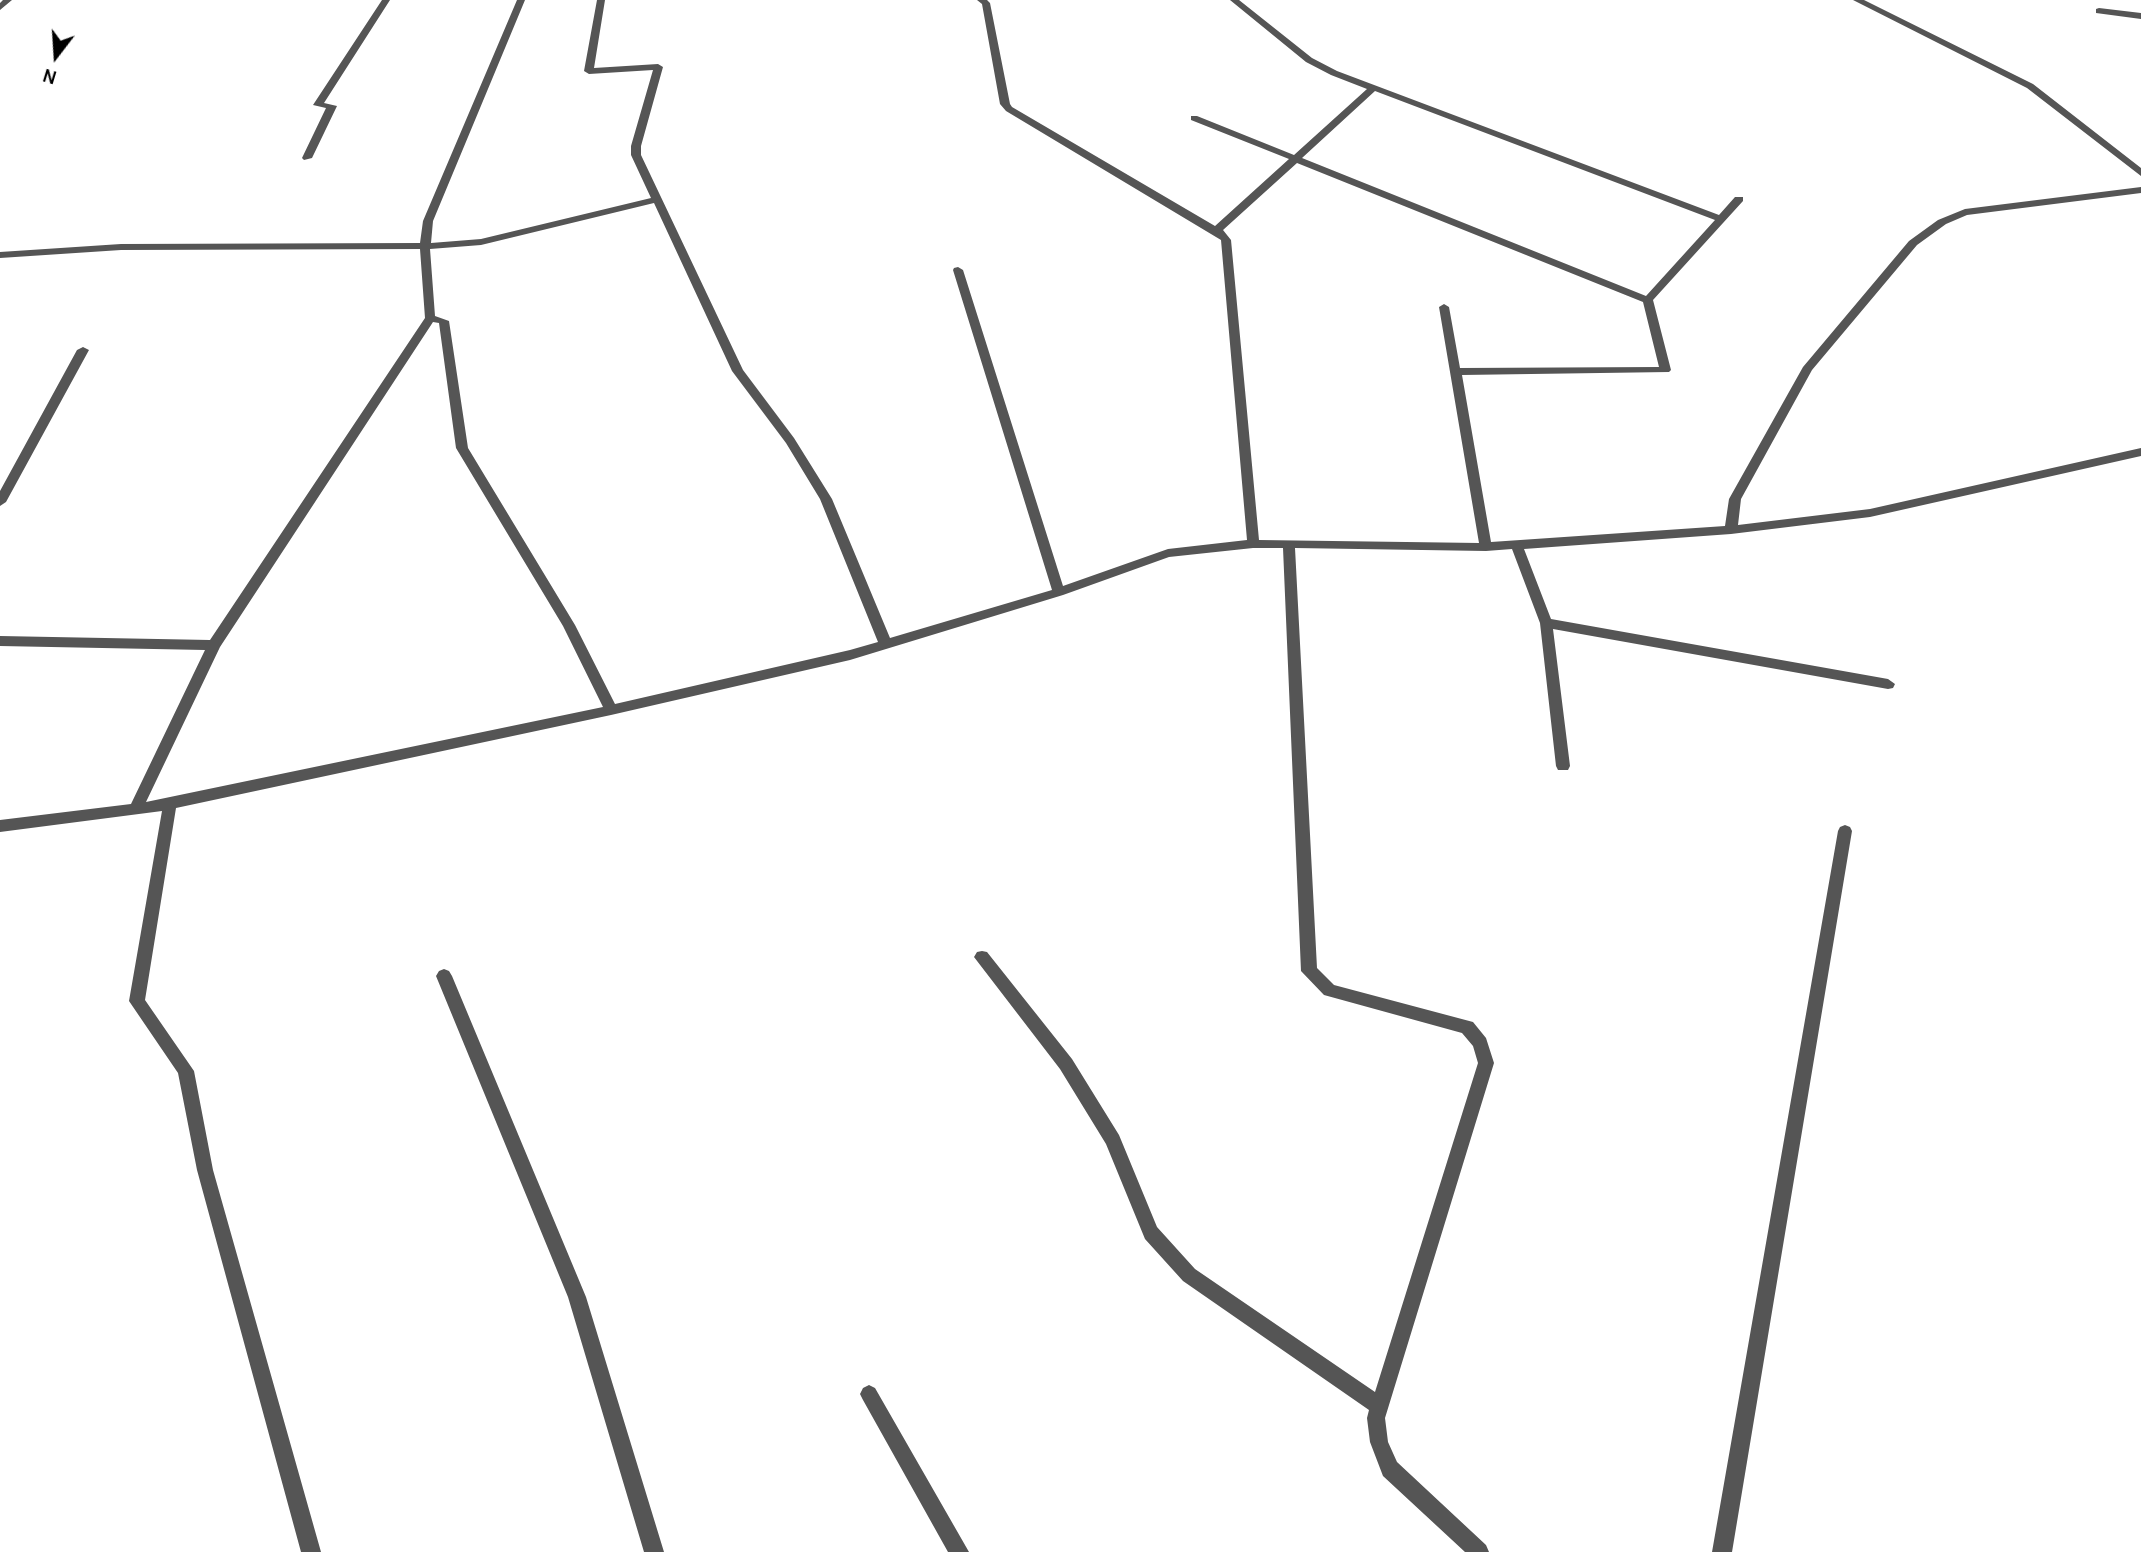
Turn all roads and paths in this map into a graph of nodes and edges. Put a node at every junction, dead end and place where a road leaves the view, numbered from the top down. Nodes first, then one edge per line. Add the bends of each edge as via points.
1 (8, 0) edge
2 (386, 0) edge
3 (520, 0) edge
4 (601, 0) edge
5 (1234, 0) edge
6 (1857, 0) edge
7 (987, 2) edge
8 (0, 7) edge
9 (2099, 10) dead end
10 (2141, 16) edge
11 (1373, 88) junction
12 (1194, 118) dead end
13 (307, 158) dead end
14 (1295, 159) junction
15 (2141, 173) edge
16 (2141, 190) edge
17 (1739, 199) dead end
18 (655, 200) junction
19 (1721, 219) junction
20 (1216, 231) junction
21 (425, 246) junction
22 (0, 255) edge
23 (958, 270) dead end
24 (1647, 300) junction
25 (1444, 307) dead end
26 (430, 318) junction
27 (83, 350) dead end
28 (1456, 372) junction
29 (2141, 452) edge
30 (0, 502) edge
31 (1731, 530) junction
32 (1253, 544) junction
33 (1289, 544) junction
34 (1516, 545) junction
35 (1486, 547) junction
36 (1059, 592) junction
37 (1546, 623) junction
38 (0, 640) edge
39 (886, 644) junction
40 (214, 645) junction
41 (1888, 684) dead end
42 (611, 710) junction
43 (1563, 766) dead end
44 (170, 804) junction
45 (136, 809) junction
46 (0, 825) edge
47 (1845, 831) dead end
48 (982, 957) dead end
49 (444, 976) dead end
50 (869, 1394) dead end
51 (1380, 1406) junction
52 (311, 1552) edge
53 (654, 1552) edge
54 (959, 1552) edge
55 (1479, 1552) edge
56 (1722, 1552) edge

1 - 8 street
2 - 13 street via 318,105 332,106
3 - 21 street via 428,221
4 - 18 street via 589,71 657,67 636,146
5 - 11 street via 1309,60
6 - 15 street via 2030,86
7 - 20 street via 1009,109
9 - 10 street
11 - 14 street
11 - 19 street
12 - 14 street
14 - 20 street
14 - 24 street
16 - 31 street via 1965,212 1941,222 1913,243 1807,369 1735,499
17 - 19 street
18 - 21 street via 481,243
18 - 39 street via 738,371 826,499
19 - 24 street
20 - 32 street via 1226,240
21 - 22 street via 121,247
21 - 26 street
23 - 36 street
24 - 28 street via 1665,370
25 - 28 street
26 - 40 street
26 - 42 street via 444,321 462,447 569,625
27 - 30 street
28 - 35 street
29 - 31 street via 1870,513
31 - 34 street
32 - 33 street
32 - 36 street via 1168,553
33 - 35 street
33 - 51 street via 1309,971 1329,990 1467,1027 1480,1043 1486,1063
34 - 35 street
34 - 37 street
36 - 39 street
37 - 41 street
37 - 43 street
38 - 40 street
39 - 42 street
40 - 45 street
42 - 44 street
44 - 45 street
44 - 52 street via 137,1001 186,1071 205,1170
45 - 46 street
47 - 56 street
48 - 51 street via 1066,1064 1113,1140 1151,1233 1188,1275
49 - 53 street via 577,1297
50 - 54 street
51 - 55 street via 1376,1418 1379,1442 1390,1469

